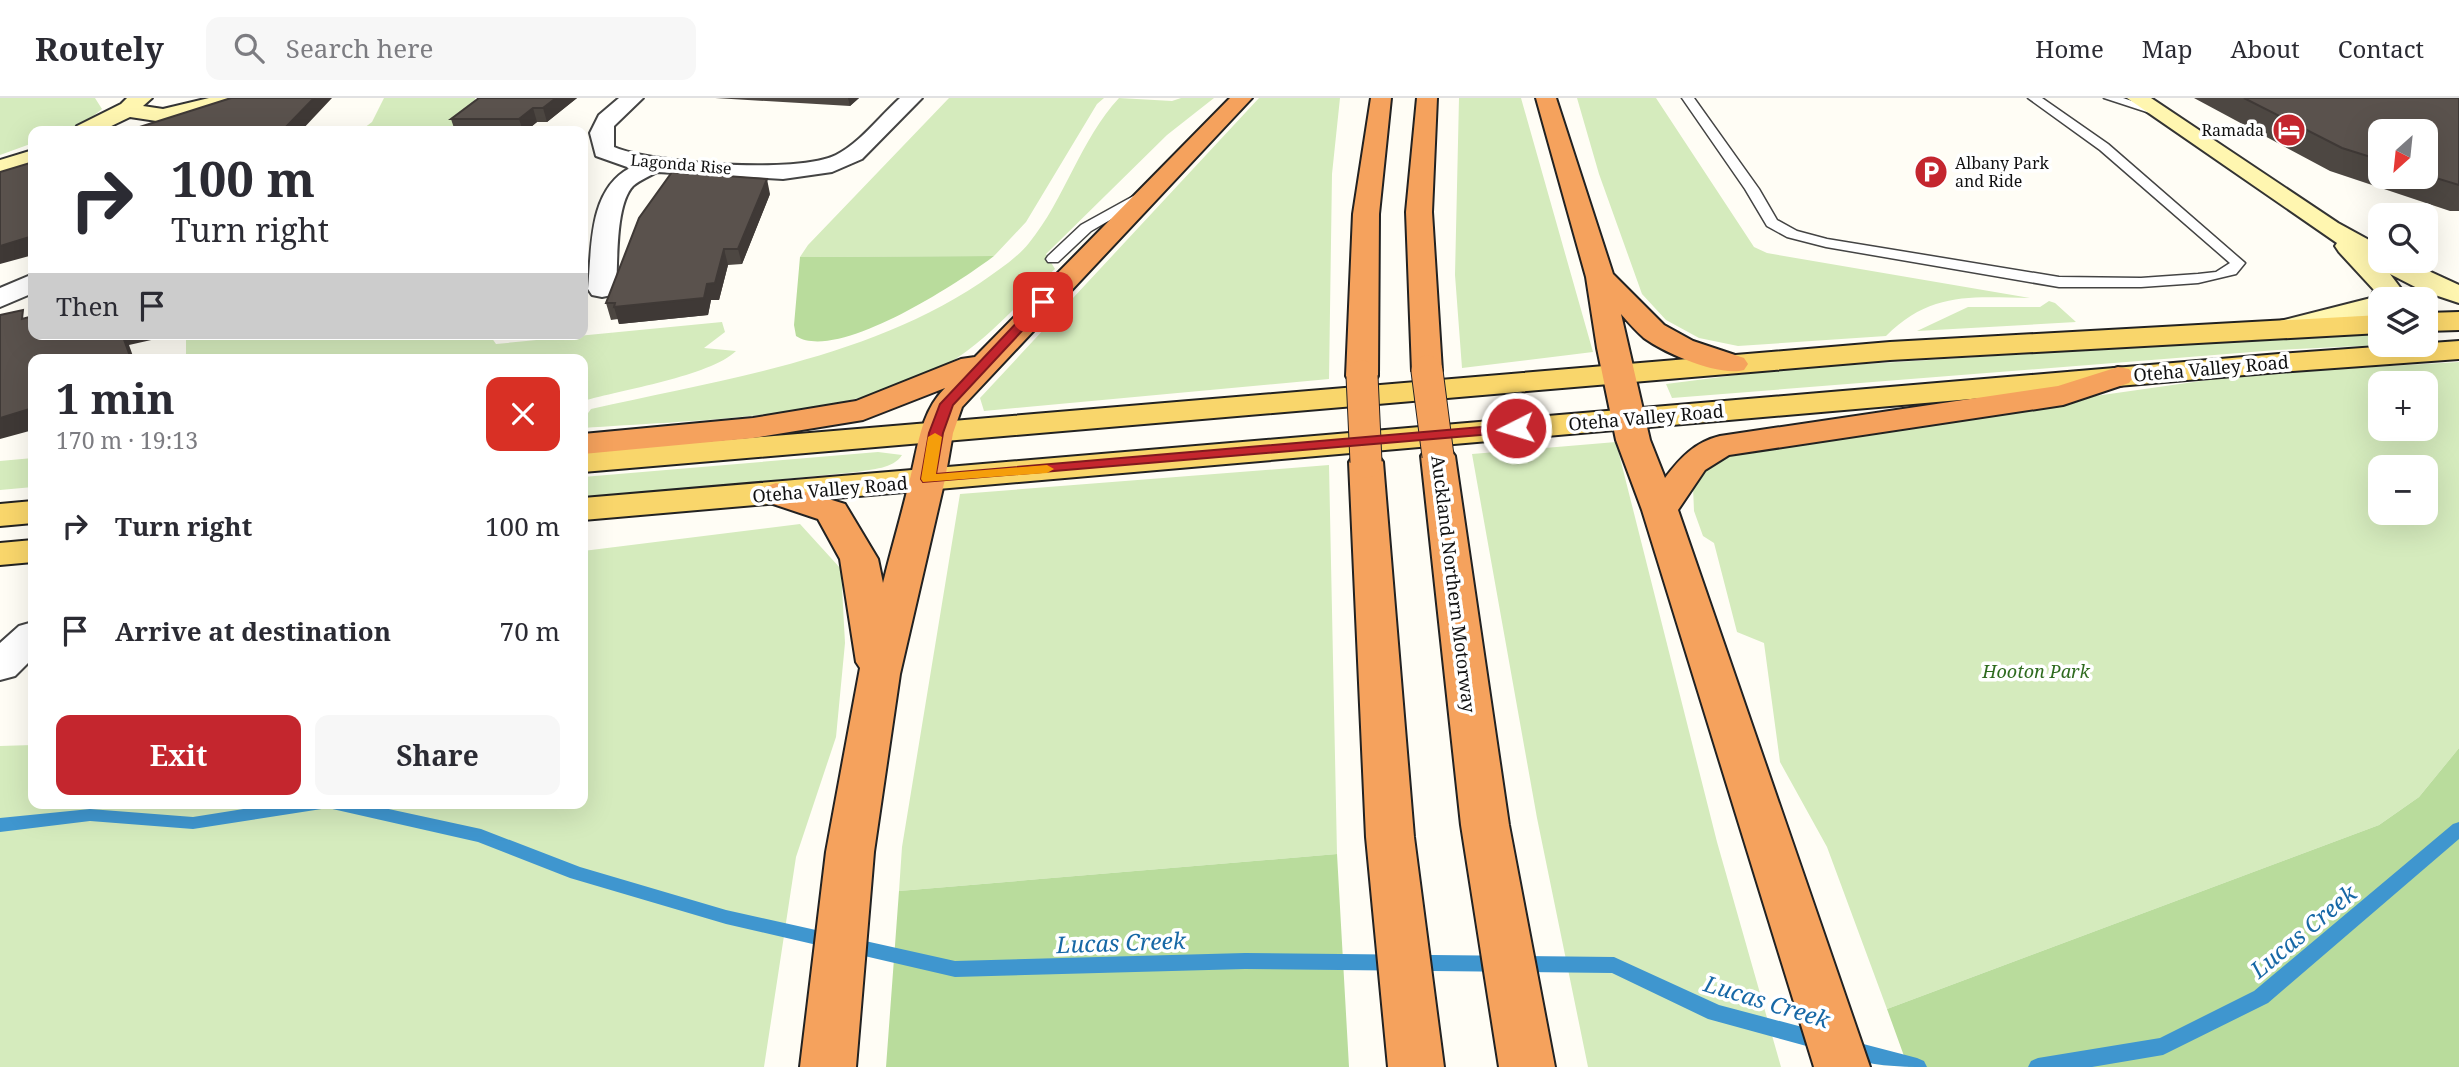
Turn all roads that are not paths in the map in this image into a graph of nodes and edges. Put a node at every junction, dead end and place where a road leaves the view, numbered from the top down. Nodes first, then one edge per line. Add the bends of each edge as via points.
1 (225, 98) edge
2 (633, 98) edge
3 (912, 98) edge
4 (1242, 98) edge
5 (1381, 98) edge
6 (1427, 98) edge
7 (1545, 98) edge
8 (1688, 98) edge
9 (2034, 98) edge
10 (2110, 98) edge
11 (2137, 98) edge
12 (130, 102) edge
13 (2159, 112) junction
14 (176, 113) junction
15 (93, 126) edge
16 (133, 126) edge
17 (654, 165) junction
18 (1156, 187) junction
19 (2329, 228) junction
20 (2368, 250) edge
21 (1053, 259) dead end
22 (2410, 273) edge
23 (1600, 276) junction
24 (28, 285) edge
25 (2386, 287) edge
26 (602, 289) dead end
27 (2459, 295) edge
28 (0, 299) edge
29 (28, 303) edge
30 (2368, 307) edge
31 (0, 310) edge
32 (2459, 321) edge
33 (2438, 322) edge
34 (2368, 324) edge
35 (2290, 327) junction
36 (2459, 350) edge
37 (987, 359) junction
38 (1733, 364) junction
39 (1618, 375) junction
40 (2118, 376) junction
41 (1628, 418) junction
42 (936, 433) junction
43 (588, 444) edge
44 (588, 462) edge
45 (928, 479) junction
46 (776, 494) junction
47 (588, 509) edge
48 (1660, 510) junction
49 (28, 512) edge
50 (0, 514) edge
51 (28, 551) edge
52 (0, 554) edge
53 (28, 639) edge
54 (0, 666) edge
55 (880, 674) junction
56 (828, 1067) edge
57 (1416, 1067) edge
58 (1527, 1067) edge
59 (1842, 1067) edge

1 - 14 street
2 - 17 street, Lagonda Rise via 602,126 600,142 604,151 618,158
3 - 17 street, Lagonda Rise via 855,154 828,167 783,173
4 - 18 highway
5 - 57 highway, bridge via 1366,214 1362,376 1390,837
6 - 58 highway, Auckland Northern Motorway, bridge via 1419,212 1427,371 1485,825
7 - 23 highway
8 - 9 lane via 1772,223 1792,234 2071,284 2203,279 2230,272 2238,263 2104,147
10 - 13 lane
11 - 13 street
12 - 14 street via 139,114
12 - 15 street
13 - 19 street
14 - 16 street
17 - 26 street via 624,182 613,200
18 - 21 lane via 1086,228
18 - 37 highway
19 - 20 street
19 - 25 street
22 - 27 street
23 - 38 highway via 1654,331 1682,347
23 - 39 highway
24 - 28 street
29 - 31 street
30 - 35 street
32 - 33 main road
34 - 35 main road, Oteha Valley Road
35 - 38 main road, Oteha Valley Road
36 - 40 main road, Oteha Valley Road
37 - 42 highway via 947,404
37 - 43 highway via 863,410 753,428
38 - 39 main road, Oteha Valley Road
39 - 41 highway
39 - 42 main road, Oteha Valley Road
40 - 41 main road, Oteha Valley Road
40 - 48 highway via 2063,395 1720,446 1693,463
41 - 45 main road, Oteha Valley Road
41 - 48 highway
42 - 44 main road, Oteha Valley Road
42 - 45 highway
45 - 46 main road, Oteha Valley Road
45 - 55 highway
46 - 47 main road, Oteha Valley Road
46 - 55 highway via 832,512 859,559
48 - 59 highway
49 - 50 main road
51 - 52 main road
53 - 54 street
55 - 56 highway via 850,852

